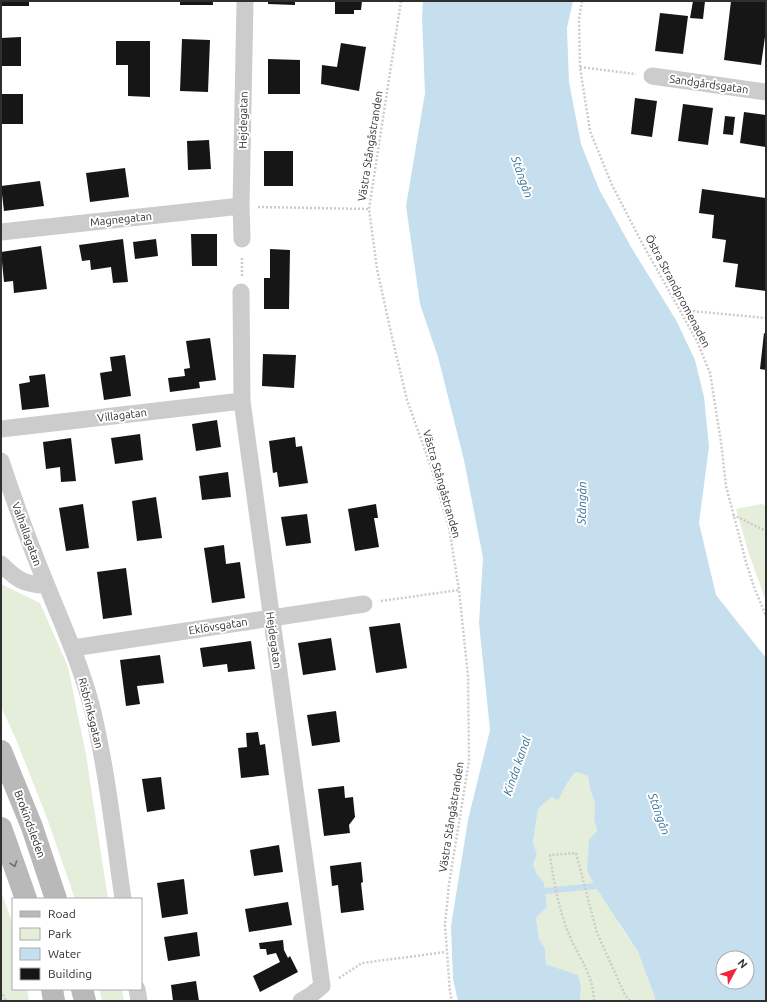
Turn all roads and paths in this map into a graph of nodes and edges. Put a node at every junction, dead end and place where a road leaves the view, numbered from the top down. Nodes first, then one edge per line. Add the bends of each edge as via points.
1 (245, 1) edge
2 (401, 1) edge
3 (582, 1) edge
4 (580, 67) junction
5 (652, 76) joint
6 (766, 92) edge
7 (241, 206) junction
8 (369, 209) junction
9 (1, 232) edge
10 (242, 239) joint
11 (241, 292) joint
12 (681, 310) junction
13 (766, 318) edge
14 (242, 401) junction
15 (1, 429) edge
16 (1, 460) edge
17 (733, 515) junction
18 (766, 530) edge
19 (1, 564) edge
20 (46, 585) junction
21 (459, 590) junction
22 (391, 600) dead end
23 (364, 604) dead end
24 (766, 616) edge
25 (271, 618) junction
26 (73, 648) junction
27 (1, 751) edge
28 (1, 828) edge
29 (26, 898) edge
30 (56, 898) edge
31 (124, 898) edge
32 (447, 952) junction
33 (322, 986) junction
34 (52, 990) edge
35 (82, 990) edge
36 (137, 990) edge
37 (1, 991) edge
38 (6, 1001) edge
39 (54, 1001) edge
40 (85, 1001) edge
41 (139, 1001) edge
42 (301, 1001) edge
43 (452, 1001) edge
44 (594, 1001) edge
45 (630, 1001) edge

1 - 7 street, Hejdegatan
2 - 8 path, Västra Stångåstranden
3 - 4 path, Östra Strandpromenaden via 579,19
4 - 5 path
4 - 12 path, Östra Strandpromenaden via 590,131 612,185
5 - 6 street, Sandgårdsgatan
7 - 8 path
7 - 9 street, Magnegatan
7 - 10 street, Hejdegatan
8 - 21 path, Västra Stångåstranden via 377,269 392,337 407,400 449,527
10 - 11 path
11 - 14 street, Hejdegatan
12 - 13 path
12 - 17 path, Östra Strandpromenaden via 698,341 710,373 726,486
14 - 15 street, Villagatan
14 - 25 street, Hejdegatan
16 - 20 street, Valhallagatan
17 - 18 path
17 - 24 path, Östra Strandpromenaden via 748,568
19 - 20 street via 18,579 29,584
20 - 26 street, Risbrinksgatan
21 - 22 path
21 - 32 path, Västra Stångåstranden via 468,676 469,761 449,884 445,925
23 - 25 street, Eklövsgatan
25 - 26 street, Eklövsgatan
25 - 33 street, Hejdegatan
26 - 31 street, Risbrinksgatan via 93,715
27 - 30 main road, Brokindsleden via 32,827
28 -> 29 main road
32 - 33 path via 362,963 335,981
32 - 43 path, Västra Stångåstranden
33 - 42 street
34 - 39 main road
35 - 40 main road
36 - 41 street
37 - 38 path
44 - 45 path via 588,970 570,938 557,898 550,855 576,853 597,933

